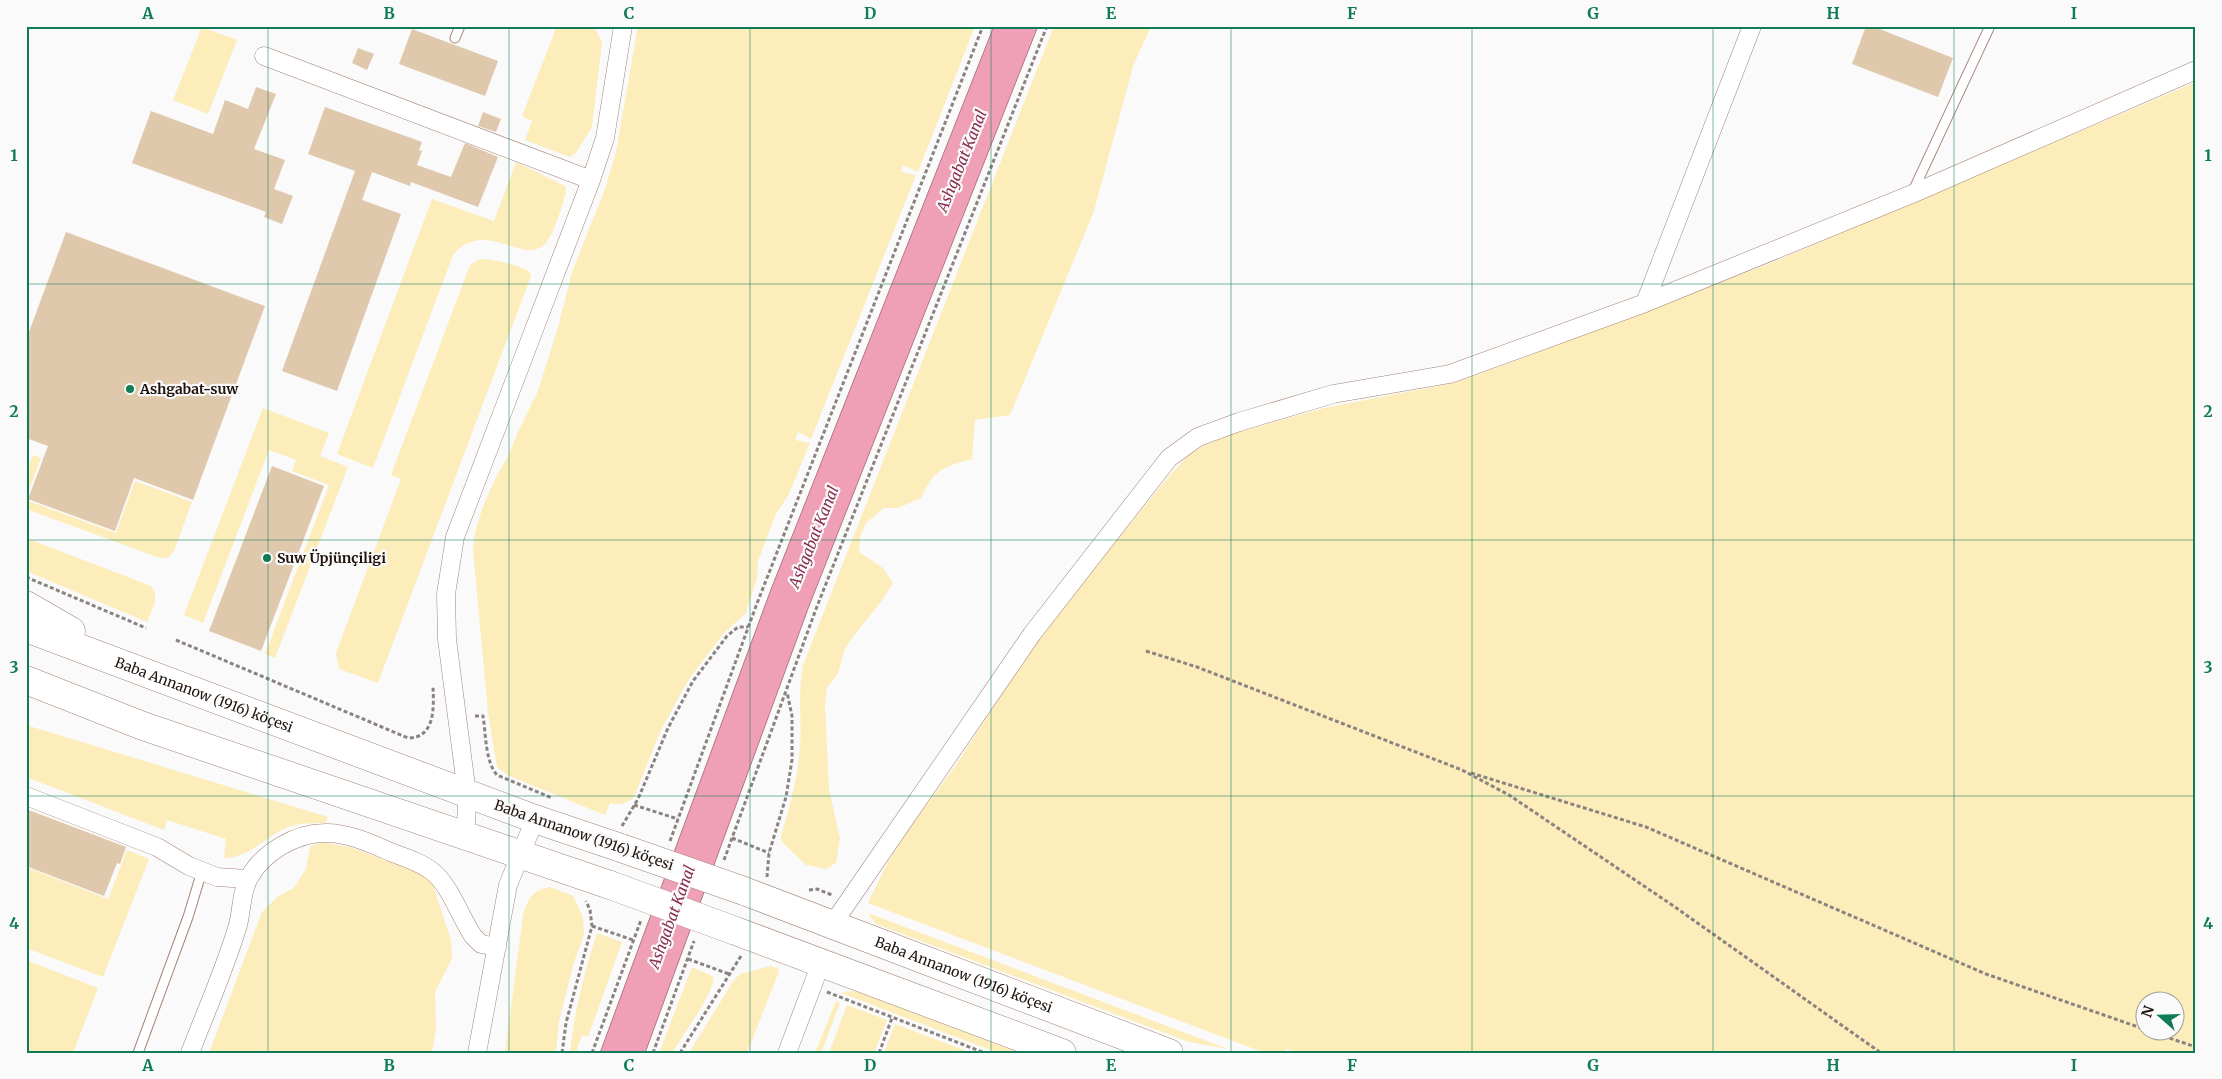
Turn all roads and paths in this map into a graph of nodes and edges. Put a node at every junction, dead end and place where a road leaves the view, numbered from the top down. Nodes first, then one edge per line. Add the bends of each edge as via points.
1 (460, 26) edge
2 (623, 26) edge
3 (983, 26) edge
4 (1047, 26) edge
5 (1752, 26) edge
6 (1990, 26) edge
7 (455, 38) dead end
8 (264, 56) dead end
9 (2196, 70) edge
10 (591, 180) junction
11 (1912, 194) junction
12 (1645, 303) junction
13 (26, 577) edge
14 (26, 606) edge
15 (748, 626) junction
16 (26, 628) edge
17 (146, 628) dead end
18 (176, 640) dead end
19 (1146, 650) dead end
20 (144, 672) junction
21 (26, 680) edge
22 (787, 692) junction
23 (26, 697) edge
24 (434, 708) dead end
25 (480, 716) dead end
26 (432, 717) junction
27 (437, 717) dead end
28 (143, 726) junction
29 (1462, 770) junction
30 (467, 794) junction
31 (26, 796) edge
32 (560, 801) dead end
33 (634, 805) junction
34 (678, 819) junction
35 (535, 820) junction
36 (621, 832) junction
37 (466, 835) junction
38 (732, 838) junction
39 (667, 847) dead end
40 (769, 853) junction
41 (522, 855) junction
42 (721, 866) dead end
43 (202, 871) junction
44 (767, 877) dead end
45 (248, 879) junction
46 (584, 895) dead end
47 (644, 912) dead end
48 (832, 925) junction
49 (592, 926) junction
50 (633, 940) junction
51 (694, 940) dead end
52 (738, 942) junction
53 (497, 947) junction
54 (688, 959) junction
55 (821, 963) junction
56 (729, 974) junction
57 (838, 997) dead end
58 (892, 1018) junction
59 (2134, 1026) edge
60 (2181, 1042) edge
61 (2196, 1047) edge
62 (138, 1053) edge
63 (190, 1053) edge
64 (477, 1053) edge
65 (562, 1053) edge
66 (592, 1053) edge
67 (653, 1053) edge
68 (680, 1053) edge
69 (787, 1053) edge
70 (879, 1053) edge
71 (985, 1053) edge
72 (1062, 1053) edge
73 (1169, 1053) edge
74 (1881, 1053) edge

1 - 7 lane
2 - 10 street via 605,138
3 - 15 path
4 - 22 path via 816,609
5 - 12 street
6 - 11 lane
8 - 10 street
9 - 11 street
10 - 30 street via 455,537 446,594 447,639
11 - 12 street
12 - 48 street via 1450,374 1333,394 1239,422 1198,437 1169,458 1032,634
13 - 17 path
14 - 20 main road
15 - 33 path via 738,627 727,636 693,681
15 - 34 path
16 - 20 main road, Baba Annanow (1916) köçesi
18 - 26 path via 408,738 422,734
19 - 29 path
20 - 30 main road, Baba Annanow (1916) köçesi
21 - 28 main road
22 - 38 path
22 - 40 path via 792,716 792,760 786,797
23 - 28 main road
24 - 26 path
25 - 32 path via 483,716 490,761 498,775
26 - 27 path
28 - 37 main road
29 - 59 path via 1646,828 1986,974
29 - 74 path via 1517,800
30 - 35 main road, Baba Annanow (1916) köçesi
30 - 37 street
31 - 43 street via 157,847
33 - 34 path
33 - 36 path
34 - 39 path
35 - 36 main road, Baba Annanow (1916) köçesi
35 - 41 street
36 - 48 main road, Baba Annanow (1916) köçesi, bridge via 744,891
37 - 41 main road
38 - 40 path
38 - 42 path
40 - 44 path
41 - 52 main road, bridge via 610,885
41 - 53 street via 508,885
43 - 45 street via 217,877
43 - 62 lane
45 - 53 street via 271,851 297,839 323,833 370,843 435,874 473,936 481,944
45 - 63 street via 228,956
46 - 49 path
47 - 50 path
48 - 73 main road, Baba Annanow (1916) köçesi
49 - 50 path
49 - 65 path via 566,1023
50 - 66 path
51 - 54 path
52 - 55 main road
52 - 56 path
53 - 64 street
54 - 56 path
54 - 67 path
55 - 69 street
55 - 72 main road
56 - 68 path
57 - 58 path
58 - 70 path
58 - 71 path
60 - 61 path

